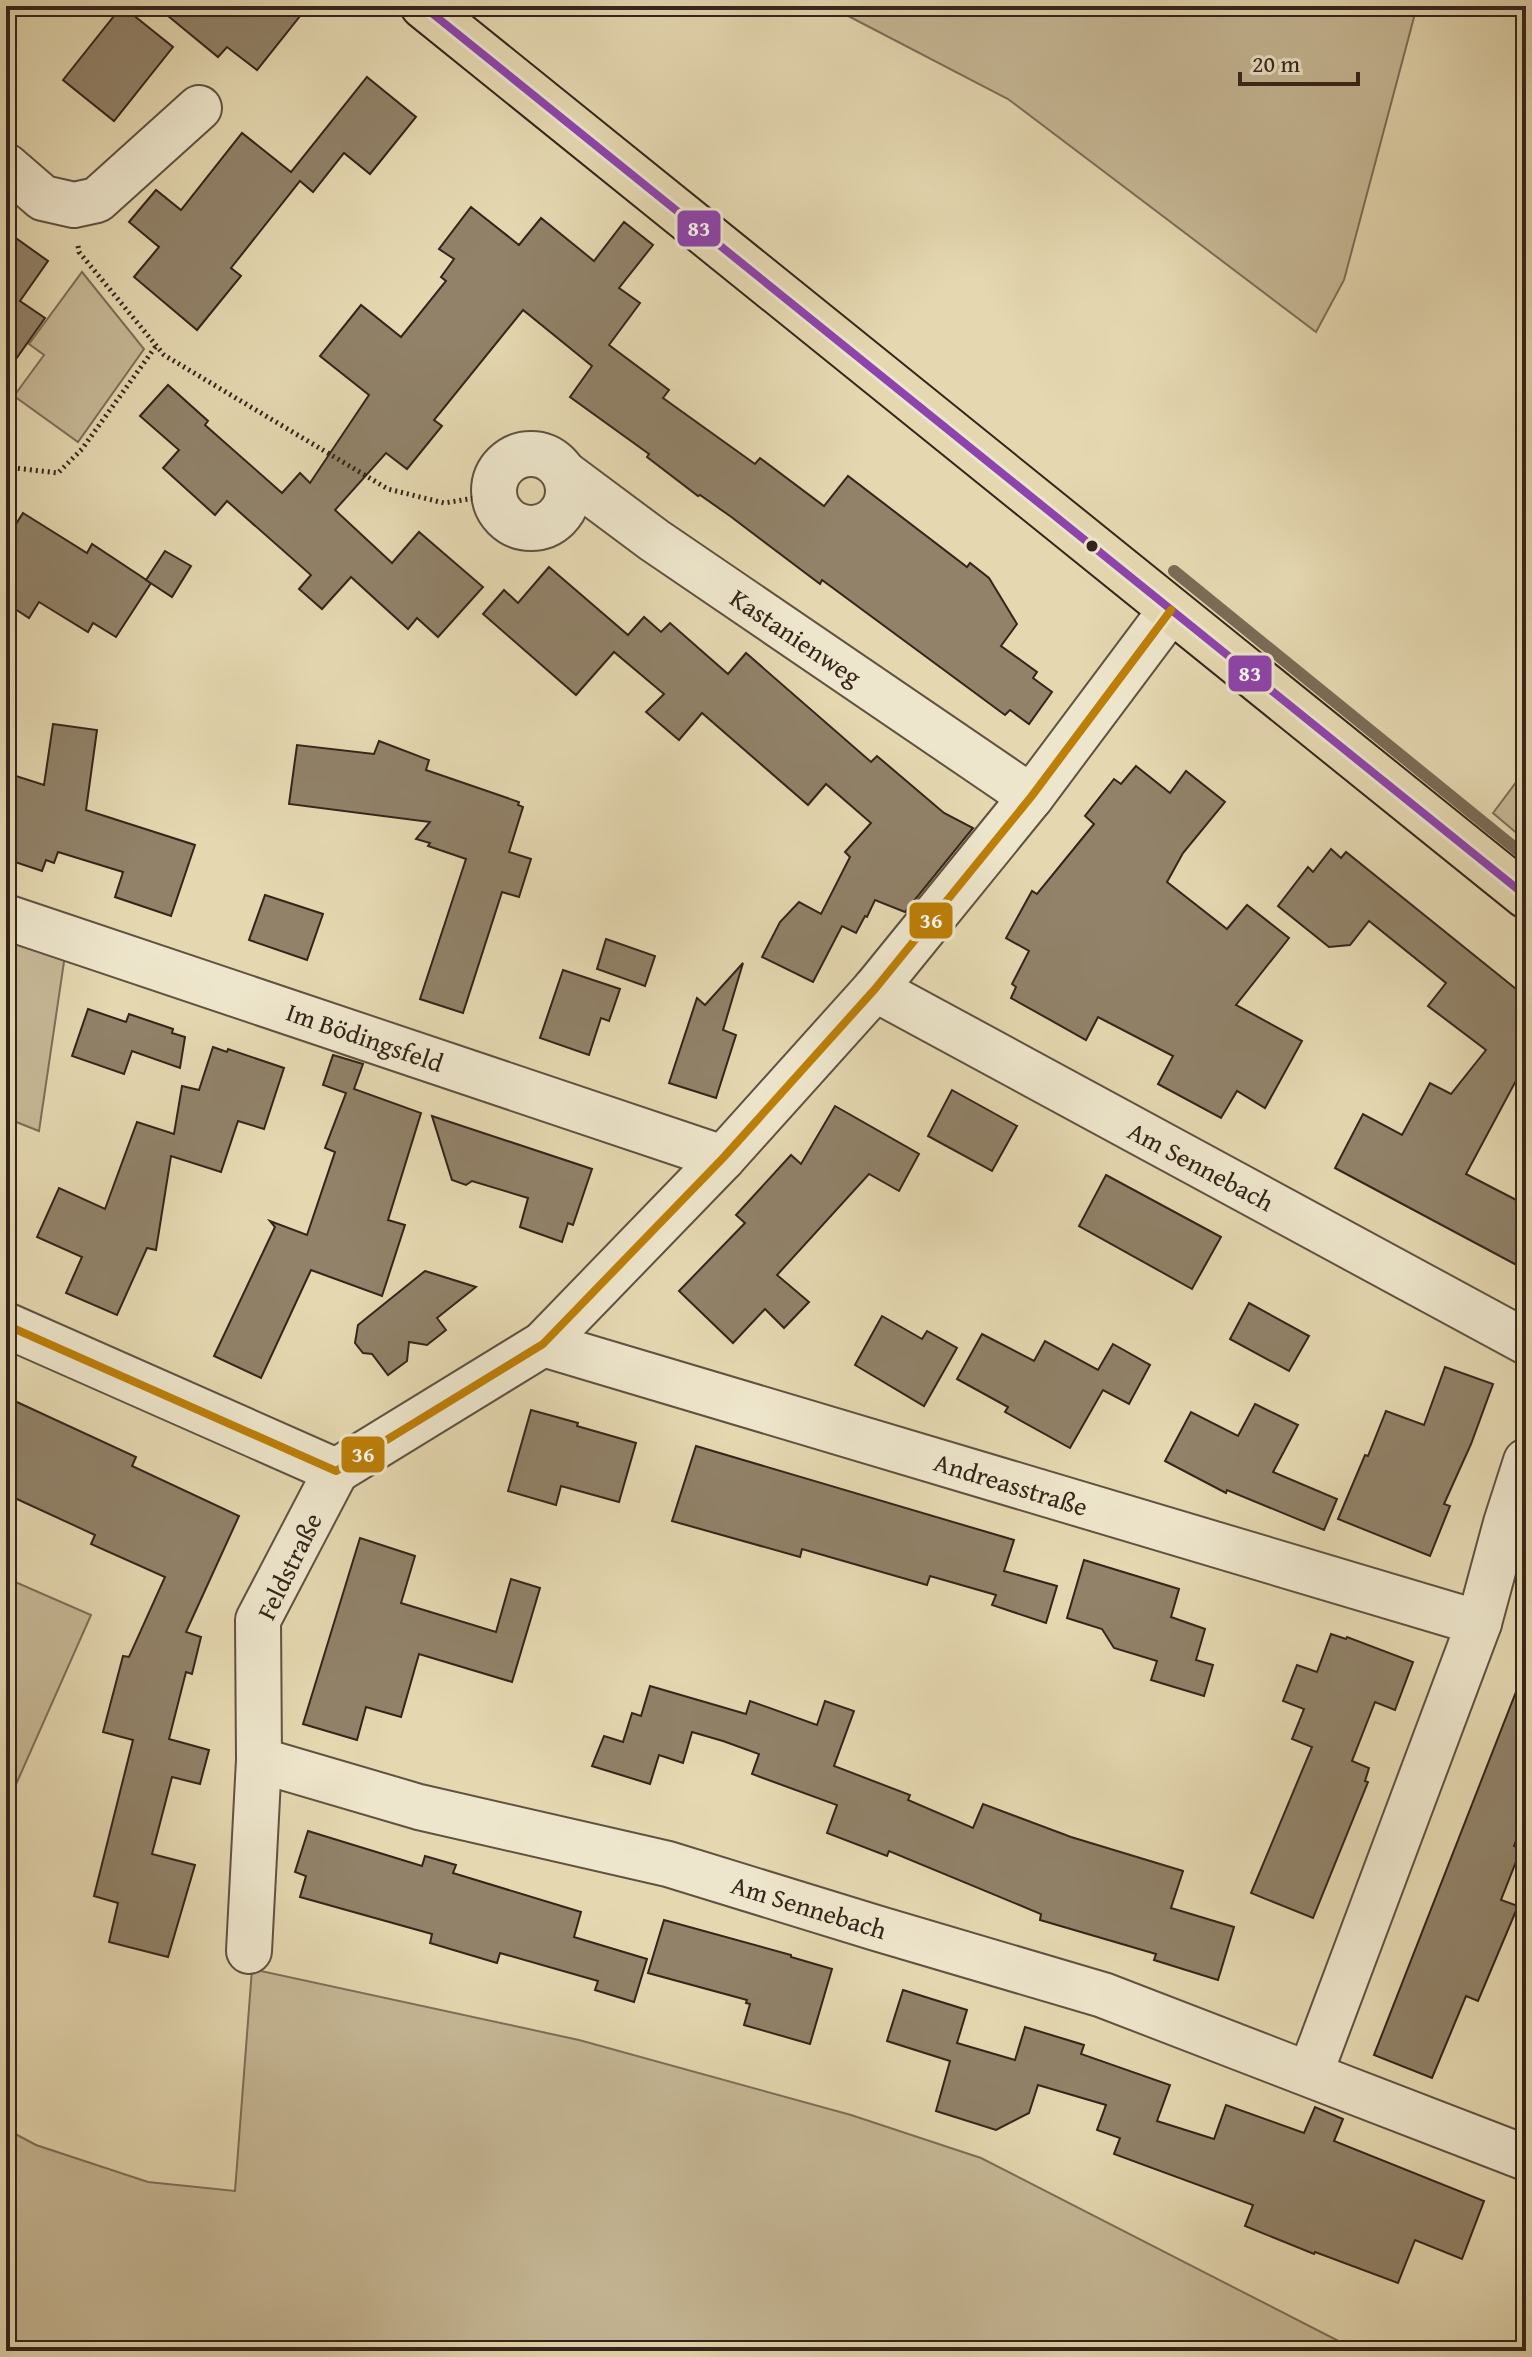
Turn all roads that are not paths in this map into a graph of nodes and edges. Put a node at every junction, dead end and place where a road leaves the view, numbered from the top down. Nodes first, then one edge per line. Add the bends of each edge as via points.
1 (423, 6) edge
2 (199, 108) dead end
3 (6, 166) edge
4 (493, 495) road end
5 (1171, 610) junction
6 (1031, 797) junction
7 (1526, 896) edge
8 (6, 917) edge
9 (875, 989) junction
10 (723, 1158) junction
11 (6, 1325) edge
12 (1526, 1342) edge
13 (543, 1344) junction
14 (1526, 1461) edge
15 (336, 1471) junction
16 (1516, 1530) edge
17 (1479, 1623) junction
18 (259, 1760) junction
19 (249, 1951) dead end
20 (1310, 2074) junction
21 (1526, 2158) edge

1 - 5 main road
2 - 3 street via 97,200 74,205 43,198
4 - 6 street, Kastanienweg via 498,509 521,527 549,524 567,501 564,473
5 - 6 street
5 - 7 main road
6 - 9 street
8 - 10 street, Im Bödingsfeld
9 - 10 street
9 - 12 street, Am Sennebach
10 - 13 street
11 - 15 street
13 - 15 street
13 - 17 street, Andreasstraße
14 - 16 street
15 - 18 street, Feldstraße via 258,1620
16 - 17 street
17 - 20 street
18 - 19 street
18 - 20 street, Am Sennebach via 419,1807 668,1864 1103,1995
20 - 21 street, Am Sennebach

